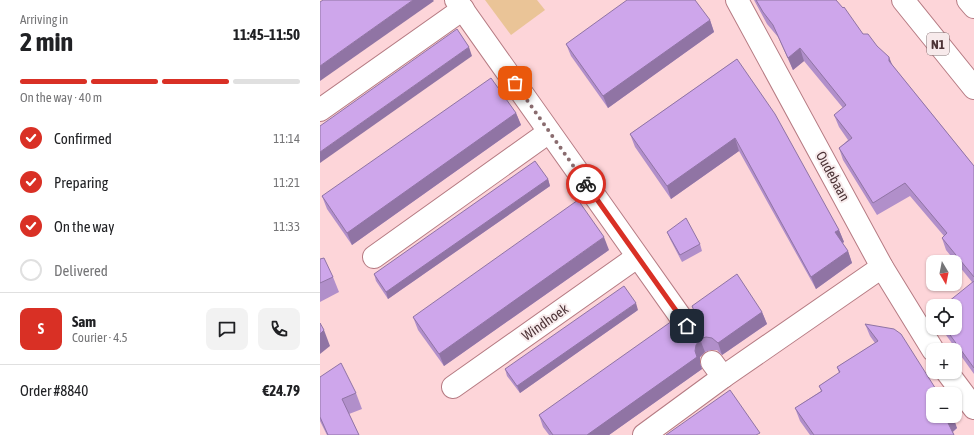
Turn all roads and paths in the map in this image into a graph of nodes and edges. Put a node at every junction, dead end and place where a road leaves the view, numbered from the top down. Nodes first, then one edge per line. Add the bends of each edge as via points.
1 (737, 0) edge
2 (903, 0) edge
3 (968, 0) edge
4 (460, 5) edge
5 (974, 7) edge
6 (974, 88) edge
7 (320, 110) edge
8 (549, 132) junction
9 (374, 257) dead end
10 (637, 257) junction
11 (882, 267) junction
12 (687, 326) edge
13 (928, 343) edge
14 (952, 379) edge
15 (453, 386) dead end
16 (974, 408) edge
17 (644, 435) edge

1 - 11 street, Oudebaan
2 - 6 street, N1
3 - 5 street
4 - 7 street
4 - 8 street
8 - 9 street
8 - 10 street
10 - 12 street
10 - 15 street, Windhoek
11 - 13 street, Oudebaan
11 - 17 street via 718,370
14 - 16 street

